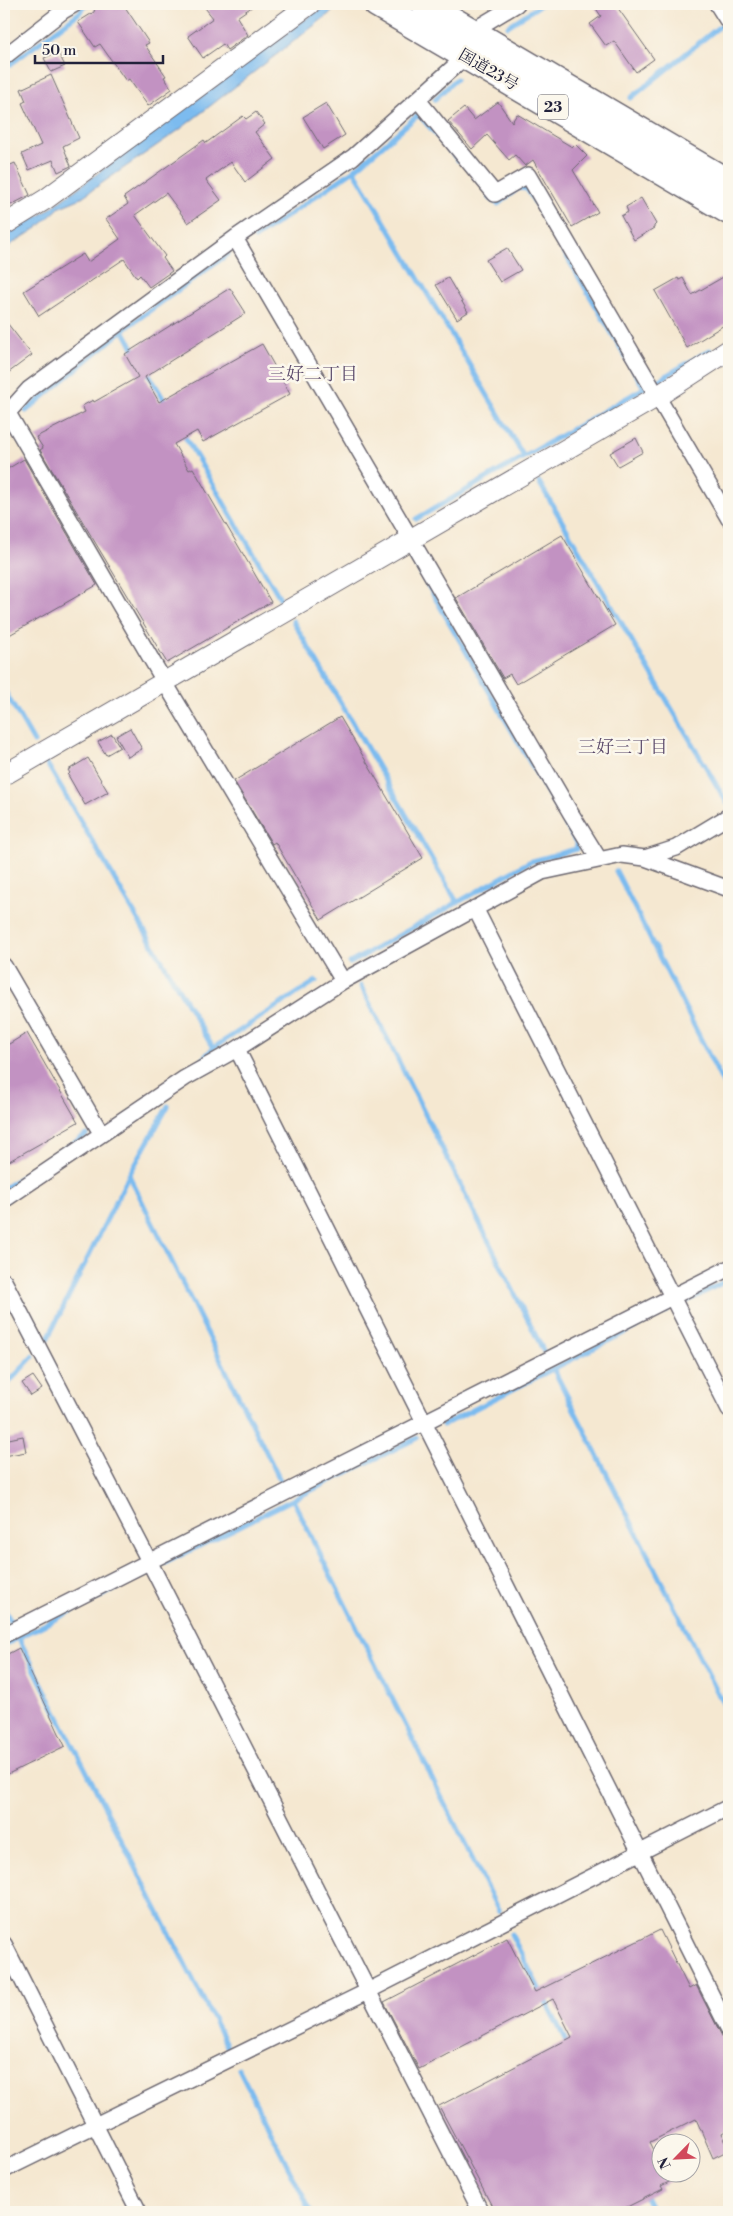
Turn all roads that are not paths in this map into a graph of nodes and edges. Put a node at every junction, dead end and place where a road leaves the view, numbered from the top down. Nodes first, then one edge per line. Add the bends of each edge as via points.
1 (310, 4) edge
2 (377, 4) edge
3 (425, 4) edge
4 (517, 4) edge
5 (717, 4) edge
6 (63, 6) edge
7 (729, 23) edge
8 (472, 31) junction
9 (466, 56) junction
10 (4, 57) edge
11 (418, 100) junction
12 (729, 183) edge
13 (729, 211) edge
14 (4, 225) edge
15 (235, 238) junction
16 (729, 350) edge
17 (658, 396) junction
18 (6, 415) edge
19 (729, 519) edge
20 (411, 539) junction
21 (164, 681) junction
22 (4, 775) edge
23 (729, 816) edge
24 (645, 858) junction
25 (599, 859) junction
26 (729, 889) edge
27 (475, 908) junction
28 (4, 966) edge
29 (343, 981) junction
30 (237, 1050) junction
31 (101, 1133) junction
32 (4, 1200) edge
33 (729, 1268) edge
34 (4, 1281) edge
35 (672, 1297) junction
36 (729, 1409) edge
37 (424, 1422) junction
38 (149, 1561) junction
39 (4, 1635) edge
40 (729, 1807) edge
41 (640, 1851) junction
42 (4, 1944) edge
43 (368, 1991) junction
44 (729, 2030) edge
45 (96, 2126) junction
46 (4, 2170) edge
47 (139, 2212) edge
48 (481, 2212) edge

1 - 14 street via 46,199
2 - 9 highway, 国道23号 / 23
3 - 8 highway, 国道23号 / 23
4 - 8 street
5 - 7 street
6 - 10 street
8 - 12 highway, 国道23号 / 23
9 - 11 street
9 - 13 highway, 国道23号 / 23
11 - 15 street via 353,157
11 - 17 street via 496,194 528,175
15 - 18 street via 28,389
15 - 20 street
16 - 17 street
17 - 19 street
17 - 20 street
18 - 21 street
20 - 21 street
20 - 25 street
21 - 22 street
21 - 29 street
23 - 24 street via 676,848
24 - 25 street via 622,855
24 - 26 street
25 - 27 street via 542,872
27 - 29 street
27 - 35 street
28 - 31 street
29 - 30 street
30 - 31 street via 185,1078
30 - 37 street
31 - 32 street
33 - 35 street
34 - 38 street
35 - 36 street
35 - 37 street
37 - 38 street
37 - 41 street
38 - 39 street
38 - 43 street
40 - 41 street
41 - 43 street
41 - 44 street
42 - 45 street
43 - 45 street
43 - 48 street
45 - 46 street
45 - 47 street

